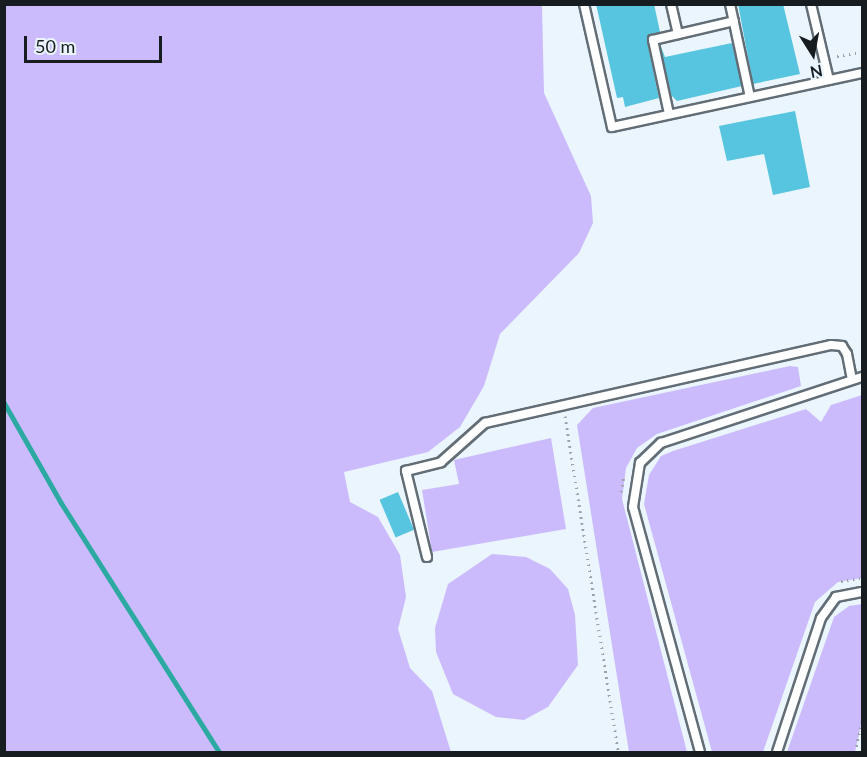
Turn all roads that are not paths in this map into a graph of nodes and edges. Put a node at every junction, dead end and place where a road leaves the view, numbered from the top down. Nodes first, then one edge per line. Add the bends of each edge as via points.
1 (584, 4) edge
2 (671, 4) edge
3 (730, 4) edge
4 (811, 4) edge
5 (734, 21) junction
6 (678, 34) junction
7 (862, 73) edge
8 (829, 80) junction
9 (750, 97) junction
10 (669, 114) junction
11 (862, 377) edge
12 (852, 380) junction
13 (427, 557) dead end
14 (862, 592) edge
15 (700, 753) edge
16 (777, 753) edge

1 - 10 lane via 612,126
2 - 6 lane
3 - 5 lane
4 - 8 lane
5 - 6 lane
5 - 9 lane
6 - 10 lane via 653,40
7 - 8 lane
8 - 9 lane
9 - 10 lane
11 - 12 lane
12 - 13 lane via 847,354 842,346 831,345 485,423 441,462 406,471
12 - 15 lane via 661,443 640,463 633,507
14 - 16 lane via 836,597 821,618

